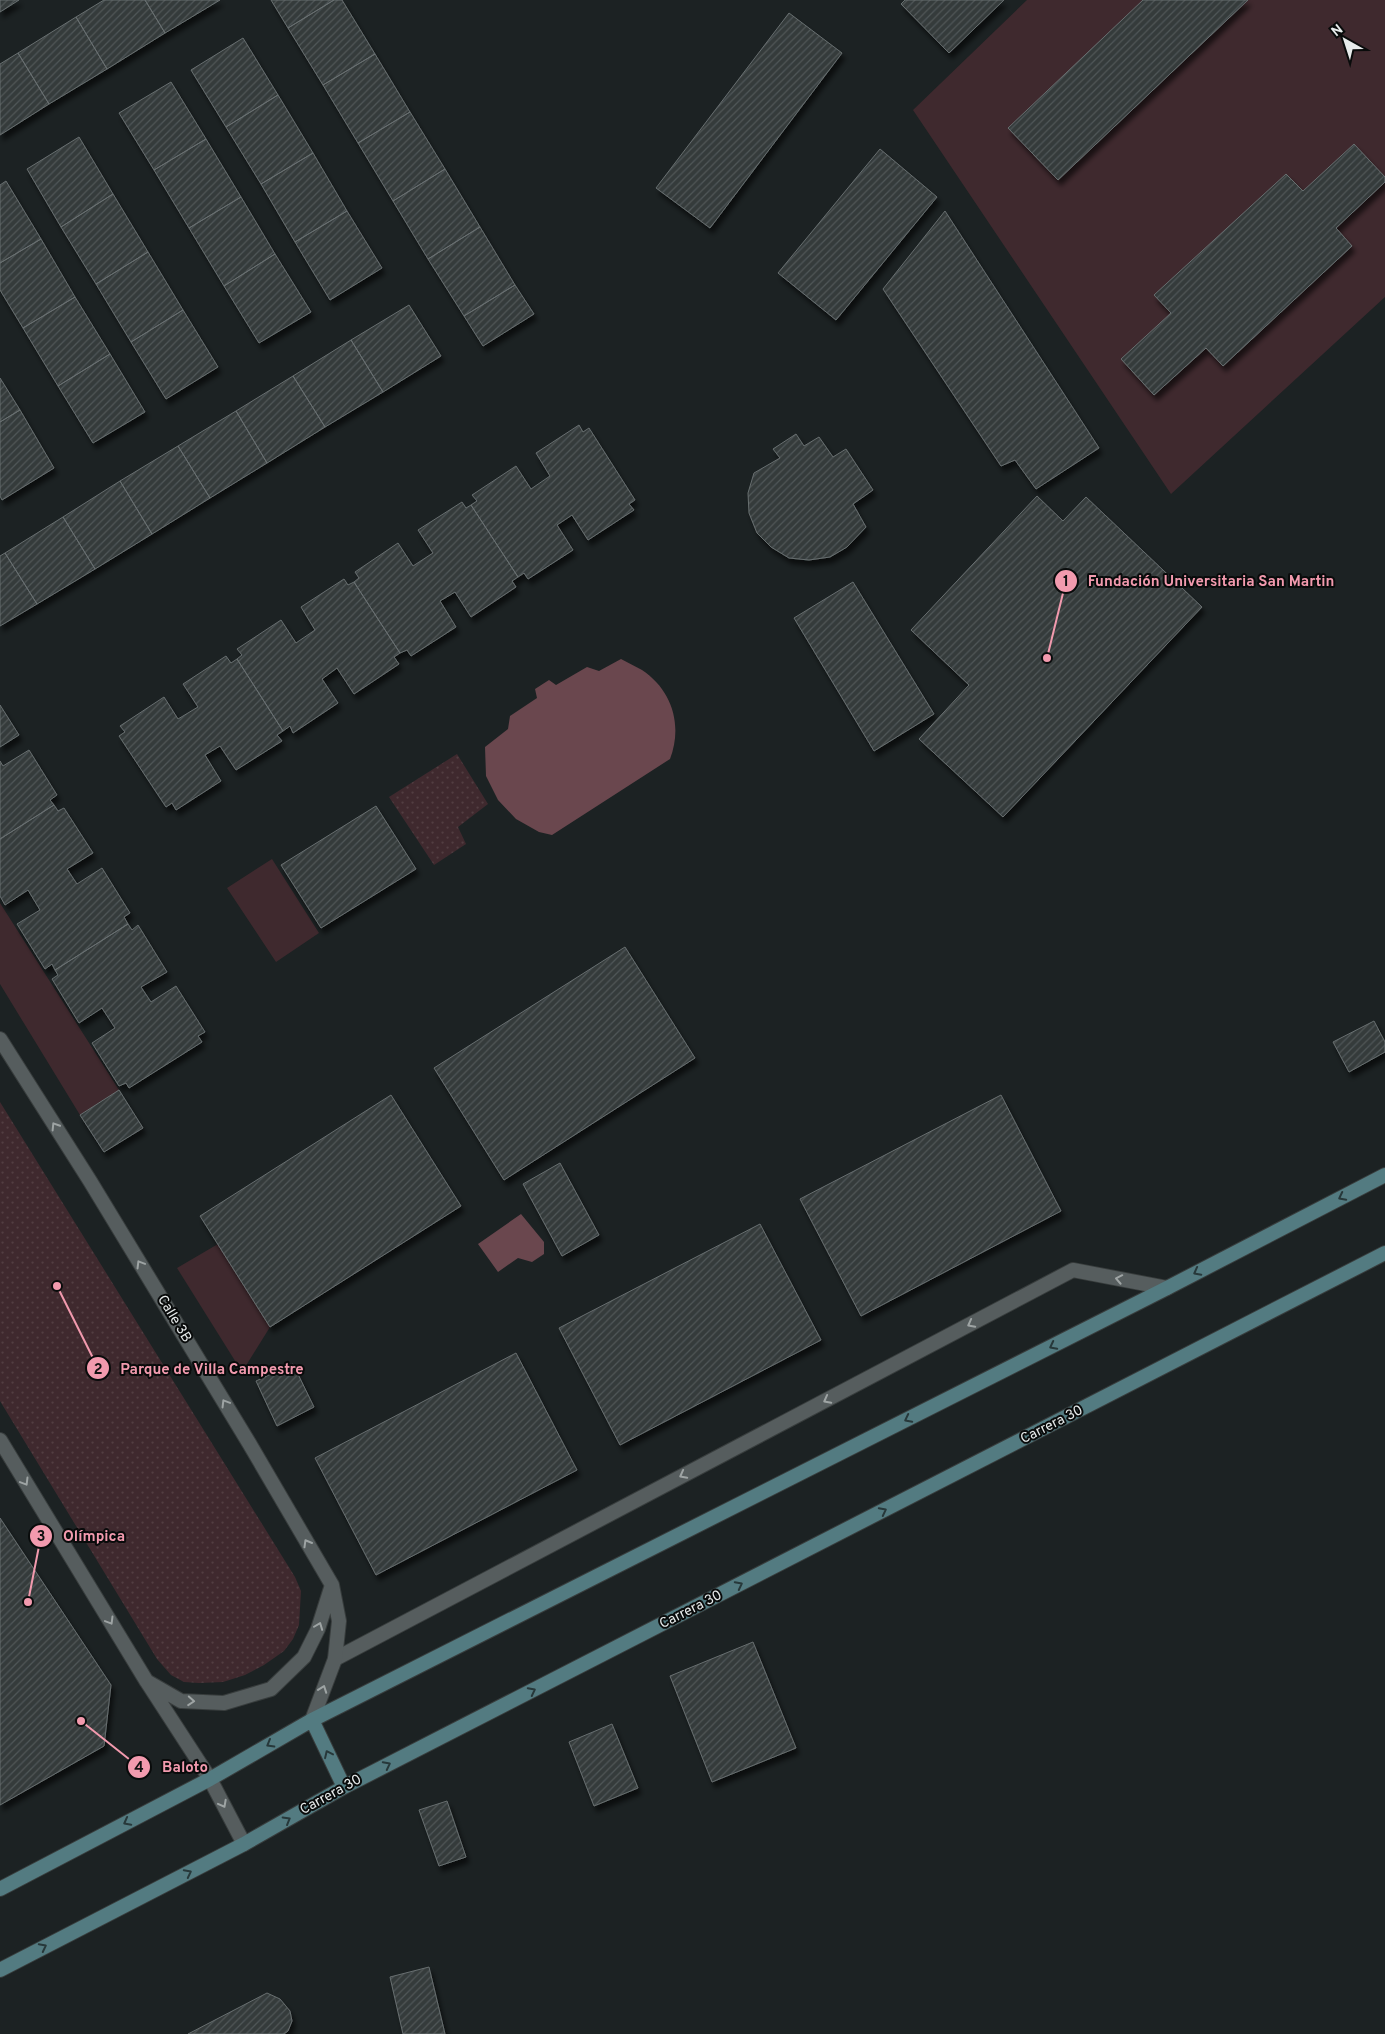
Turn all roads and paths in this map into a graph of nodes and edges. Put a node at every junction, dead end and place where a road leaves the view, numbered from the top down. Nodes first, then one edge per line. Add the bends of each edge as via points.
1 (0, 1039) edge
2 (1385, 1175) edge
3 (1385, 1253) edge
4 (1167, 1288) junction
5 (0, 1440) edge
6 (332, 1585) junction
7 (334, 1659) junction
8 (147, 1682) junction
9 (312, 1720) junction
10 (210, 1779) junction
11 (344, 1787) junction
12 (244, 1844) junction
13 (0, 1888) edge
14 (0, 1970) edge

6 -> 1 street, Calle 3B via 249,1443
2 -> 4 main road
11 -> 3 main road, Carrera 30
4 -> 7 street via 1073,1270
4 -> 9 main road
5 -> 8 street
6 - 7 street, Calle 3B via 339,1621
8 -> 6 street via 181,1700 224,1704 271,1689 304,1657 318,1629
9 -> 7 street, Calle 3B
8 - 10 street
9 -> 10 main road
11 -> 9 main road
10 -> 12 street
10 -> 13 main road
12 -> 11 main road, Carrera 30
14 -> 12 main road, Carrera 30

